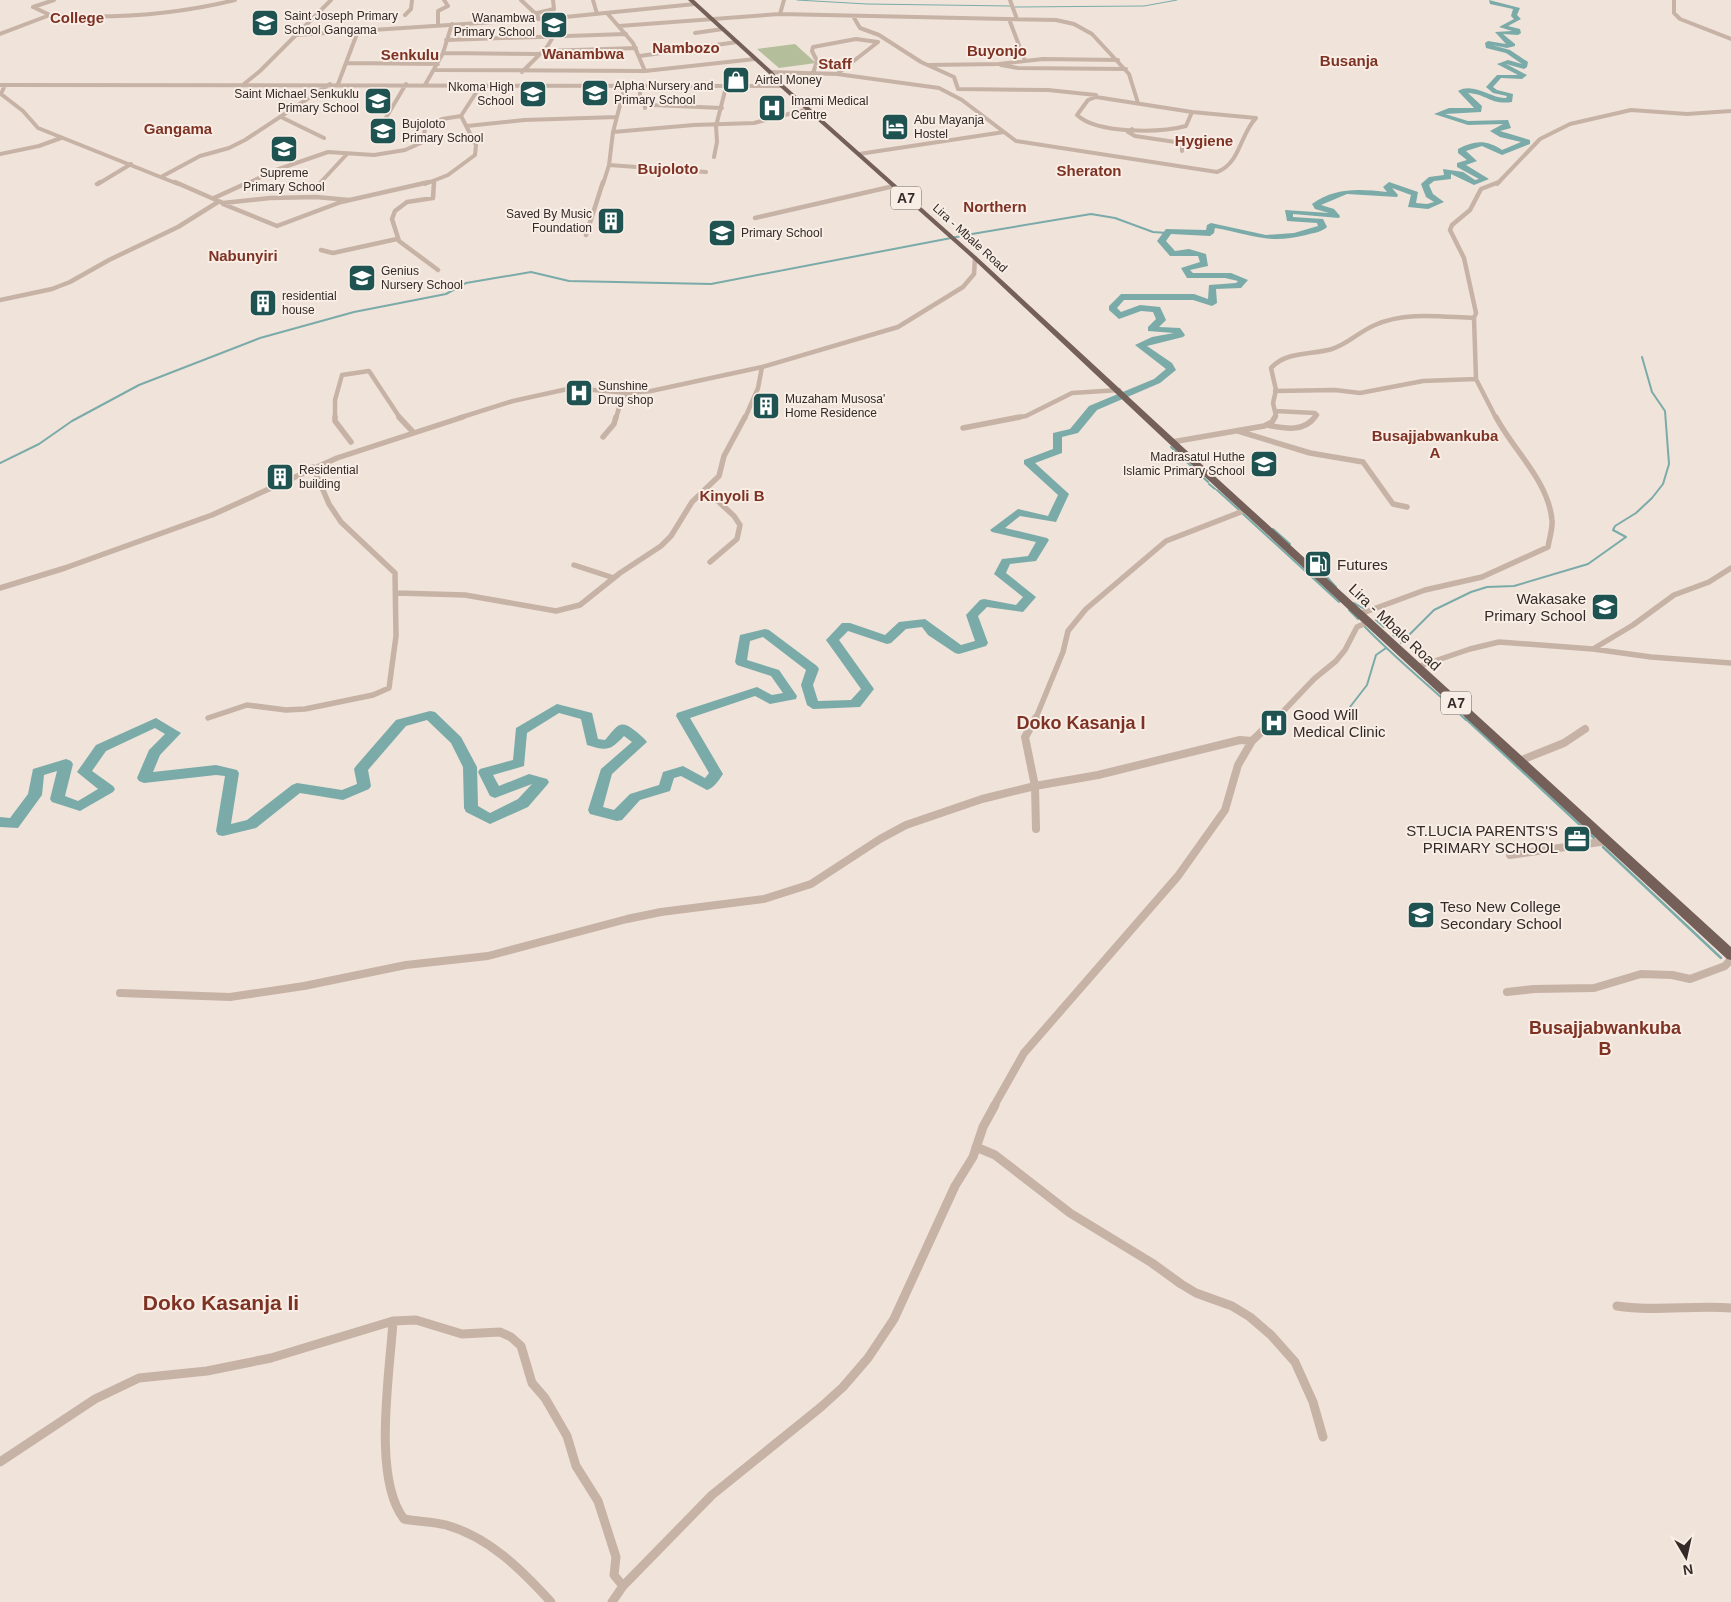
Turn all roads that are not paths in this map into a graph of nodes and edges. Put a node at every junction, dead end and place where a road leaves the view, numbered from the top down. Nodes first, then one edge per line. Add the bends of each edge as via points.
1 (54, 0) edge
2 (235, 0) edge
3 (331, 0) edge
4 (412, 0) edge
5 (444, 0) edge
6 (521, 0) edge
7 (553, 0) edge
8 (592, 0) edge
9 (784, 0) edge
10 (1010, 0) edge
11 (1674, 0) edge
12 (693, 2) edge
13 (537, 13) junction
14 (597, 14) junction
15 (609, 14) junction
16 (780, 14) junction
17 (50, 15) junction
18 (405, 15) dead end
19 (853, 16) junction
20 (710, 18) junction
21 (540, 19) junction
22 (1009, 19) junction
23 (1016, 19) junction
24 (452, 24) junction
25 (438, 25) junction
26 (619, 26) junction
27 (723, 29) junction
28 (358, 31) junction
29 (695, 33) dead end
30 (0, 34) edge
31 (626, 34) junction
32 (296, 35) junction
33 (553, 37) junction
34 (1731, 39) edge
35 (446, 40) junction
36 (737, 42) junction
37 (636, 48) junction
38 (545, 51) junction
39 (443, 53) junction
40 (540, 54) junction
41 (640, 56) junction
42 (755, 59) junction
43 (1118, 60) junction
44 (1025, 61) junction
45 (347, 63) junction
46 (438, 64) junction
47 (999, 64) junction
48 (926, 65) junction
49 (1126, 69) junction
50 (435, 70) junction
51 (645, 71) junction
52 (522, 72) junction
53 (770, 72) junction
54 (813, 73) junction
55 (837, 74) junction
56 (243, 84) junction
57 (330, 84) junction
58 (338, 84) junction
59 (406, 84) junction
60 (425, 84) junction
61 (2, 85) edge
62 (481, 85) junction
63 (625, 86) junction
64 (640, 86) junction
65 (726, 86) junction
66 (782, 86) junction
67 (8, 100) junction
68 (0, 101) edge
69 (645, 102) junction
70 (1138, 102) junction
71 (645, 108) dead end
72 (722, 108) junction
73 (808, 109) junction
74 (1192, 111) junction
75 (1731, 112) edge
76 (461, 116) junction
77 (283, 118) junction
78 (617, 118) junction
79 (468, 126) junction
80 (716, 126) junction
81 (389, 127) dead end
82 (1132, 129) junction
83 (613, 132) junction
84 (1004, 132) junction
85 (61, 138) junction
86 (324, 138) dead end
87 (1182, 151) dead end
88 (0, 154) edge
89 (347, 154) junction
90 (859, 154) junction
91 (714, 157) dead end
92 (131, 164) junction
93 (609, 165) junction
94 (706, 172) dead end
95 (161, 177) junction
96 (434, 181) junction
97 (320, 183) dead end
98 (97, 184) dead end
99 (894, 186) junction
100 (349, 200) junction
101 (218, 201) junction
102 (755, 218) dead end
103 (586, 235) dead end
104 (397, 239) junction
105 (321, 250) dead end
106 (975, 258) junction
107 (438, 270) dead end
108 (0, 300) edge
109 (1474, 318) junction
110 (762, 367) junction
111 (1476, 379) junction
112 (1275, 391) junction
113 (626, 392) junction
114 (1123, 395) junction
115 (1275, 411) junction
116 (1266, 426) junction
117 (963, 428) dead end
118 (1236, 430) junction
119 (413, 432) junction
120 (603, 437) dead end
121 (351, 442) dead end
122 (1172, 442) junction
123 (313, 468) junction
124 (706, 490) junction
125 (1407, 507) dead end
126 (1246, 510) junction
127 (710, 562) dead end
128 (574, 565) dead end
129 (1731, 568) edge
130 (614, 578) junction
131 (0, 588) edge
132 (397, 593) junction
133 (1360, 614) junction
134 (1368, 622) junction
135 (1593, 649) junction
136 (1731, 663) edge
137 (1417, 667) junction
138 (208, 718) dead end
139 (1585, 730) dead end
140 (1252, 741) junction
141 (1519, 760) junction
142 (1035, 786) junction
143 (1036, 829) dead end
144 (1607, 841) junction
145 (1510, 855) dead end
146 (1731, 955) edge
147 (1731, 960) edge
148 (1507, 992) dead end
149 (120, 993) dead end
150 (976, 1147) junction
151 (1617, 1306) dead end
152 (1731, 1308) edge
153 (393, 1321) junction
154 (1324, 1437) dead end
155 (0, 1462) edge
156 (623, 1586) junction
157 (551, 1602) edge
158 (612, 1602) edge

1 - 17 street via 33,7
2 - 17 street via 117,18
3 - 32 street
4 - 18 street via 411,10
5 - 25 street via 448,6 438,11
6 - 13 street
7 - 13 street via 554,9
8 - 14 street
9 - 16 street
10 - 23 street
11 - 34 street via 1674,13 1685,22
12 - 15 street
12 - 20 main road, Lira - Mbale Road / A7
13 - 21 street
14 - 15 street
14 - 21 street
15 - 26 street
16 - 19 street
16 - 20 street
17 - 30 street
19 - 22 street
19 - 48 street via 860,28 879,35
20 - 26 street
20 - 27 main road, Lira - Mbale Road / A7
21 - 24 street
22 - 23 street
22 - 44 street
23 - 43 street via 1055,20 1077,26 1092,34
24 - 25 street
24 - 35 street
25 - 28 street
26 - 31 street
27 - 29 street
27 - 36 main road, Lira - Mbale Road / A7
28 - 32 street
28 - 45 street
31 - 33 street
31 - 37 street
32 - 56 street
33 - 35 street
33 - 38 street
35 - 39 street
36 - 41 street
36 - 42 main road, Lira - Mbale Road / A7
37 - 38 street
37 - 41 street
38 - 40 street
39 - 40 street
39 - 46 street
40 - 52 street
41 - 51 street
42 - 51 street
42 - 53 main road, Lira - Mbale Road / A7
43 - 44 street
43 - 49 street
44 - 47 street
45 - 46 street
45 - 58 street
46 - 50 street
47 - 48 street
47 - 49 street via 1018,68
48 - 70 street via 954,77 958,89 1053,90
49 - 70 street
50 - 52 street
50 - 60 street
51 - 52 street
53 - 54 street
53 - 66 main road, Lira - Mbale Road / A7
54 - 55 street
54 - 55 street via 817,61 813,47 861,39 878,42
55 - 84 street via 945,90
56 - 57 street
56 - 61 street
57 - 58 street
57 - 77 street
58 - 59 street
59 - 60 street
59 - 81 street via 384,121
60 - 62 street
61 - 67 street via 1,92
62 - 63 street
62 - 76 street
63 - 64 street
63 - 78 street
64 - 65 street
64 - 69 street via 640,98
65 - 66 street
65 - 72 street
66 - 73 main road, Lira - Mbale Road / A7
67 - 68 street
67 - 85 street via 34,125
69 - 71 street
69 - 72 street
70 - 74 street
70 - 82 street via 1092,98 1077,114 1080,120 1092,125
72 - 80 street
73 - 80 street via 761,122
73 - 90 main road, Lira - Mbale Road / A7
74 - 82 street via 1184,128
74 - 84 street via 1256,118 1246,130 1232,164 1226,170 1217,172 1033,144 1016,141
75 - 109 street via 1687,114 1627,110 1570,124 1540,139 1496,185 1481,190 1469,211 1450,227 1464,258 1476,313
76 - 79 street
76 - 89 street via 433,122 425,128 423,142 408,149 374,155
77 - 86 street
77 - 95 street via 230,148 212,151
78 - 79 street via 524,120
78 - 83 street
79 - 96 street via 476,145 475,155
80 - 83 street
80 - 91 street via 718,142
82 - 87 street via 1128,132 1135,136 1182,143
83 - 93 street
84 - 90 street
85 - 88 street
85 - 92 street
89 - 97 street
89 - 101 street via 324,153 262,176
90 - 99 main road, Lira - Mbale Road / A7
92 - 95 street
92 - 98 street
93 - 94 street
93 - 103 street
95 - 101 street
96 - 100 street
96 - 104 street via 433,198 407,202 393,214
99 - 102 street
99 - 106 main road, Lira - Mbale Road / A7
100 - 101 street via 316,197
100 - 101 street via 277,226
101 - 108 street via 167,233 63,285
104 - 105 street via 333,253
104 - 107 street
106 - 110 street via 974,274 963,287 904,324
106 - 114 main road, Lira - Mbale Road / A7
109 - 111 street
109 - 112 street via 1397,319 1370,326 1333,348 1275,363 1271,371
110 - 113 street via 651,391
110 - 124 street via 760,386 724,454 719,476
111 - 112 street via 1423,381 1360,393
111 - 133 street via 1496,420 1535,476 1548,504 1552,521 1548,547 1482,577 1425,590
112 - 115 street
113 - 119 street via 583,387 559,390
113 - 120 street via 614,424
114 - 117 street via 1072,394 1026,416
114 - 122 main road, Lira - Mbale Road / A7
115 - 116 street via 1275,419
115 - 116 street via 1315,412 1318,415 1298,429
116 - 118 street
118 - 122 street
118 - 125 street via 1310,453 1364,462 1393,504
119 - 121 street via 400,419 369,370 363,370 342,374 335,400 335,421
119 - 123 street
122 - 126 main road, Lira - Mbale Road / A7
123 - 131 street via 212,515
123 - 132 street via 341,522 395,573
124 - 127 street via 740,525 737,539
124 - 130 street via 691,503 669,539
126 - 133 main road, Lira - Mbale Road / A7
126 - 142 street via 1166,541 1131,568 1074,622 1064,640 1063,652 1038,715 1025,737
128 - 130 street
129 - 135 street via 1709,582 1674,595 1633,626
130 - 132 street via 576,607 565,611 465,595
132 - 138 street via 391,682 385,692 296,710 247,705
133 - 134 main road, Lira - Mbale Road / A7
134 - 137 main road, Lira - Mbale Road / A7
134 - 140 street via 1357,627 1336,661
135 - 136 street via 1651,658
135 - 137 street via 1507,642 1470,649
137 - 141 main road, Lira - Mbale Road / A7
139 - 141 street via 1552,749
140 - 142 street via 1240,740 1098,775
140 - 150 street via 1238,765 1225,810 1178,876 1024,1053 983,1127
141 - 144 main road, Lira - Mbale Road / A7
142 - 143 street
142 - 149 street via 982,799 906,825 811,884 764,899 627,919 488,956 406,965 230,997
144 - 145 street
144 - 146 main road, Lira - Mbale Road / A7
147 - 148 street via 1725,966 1690,979 1641,974 1594,988
150 - 154 street via 995,1155 1070,1213 1181,1284 1250,1317 1295,1362
150 - 156 street via 935,1227 894,1319 868,1358 821,1407 712,1495
151 - 152 street via 1637,1309
153 - 155 street via 301,1350 234,1366 208,1371 168,1372 130,1381 78,1408
153 - 156 street via 416,1320 462,1334 500,1332 521,1346 532,1383 545,1398 567,1436 576,1466 598,1501 616,1557 614,1575
153 - 157 street via 386,1405 396,1508 404,1520 445,1525 477,1538 500,1554
156 - 158 street

